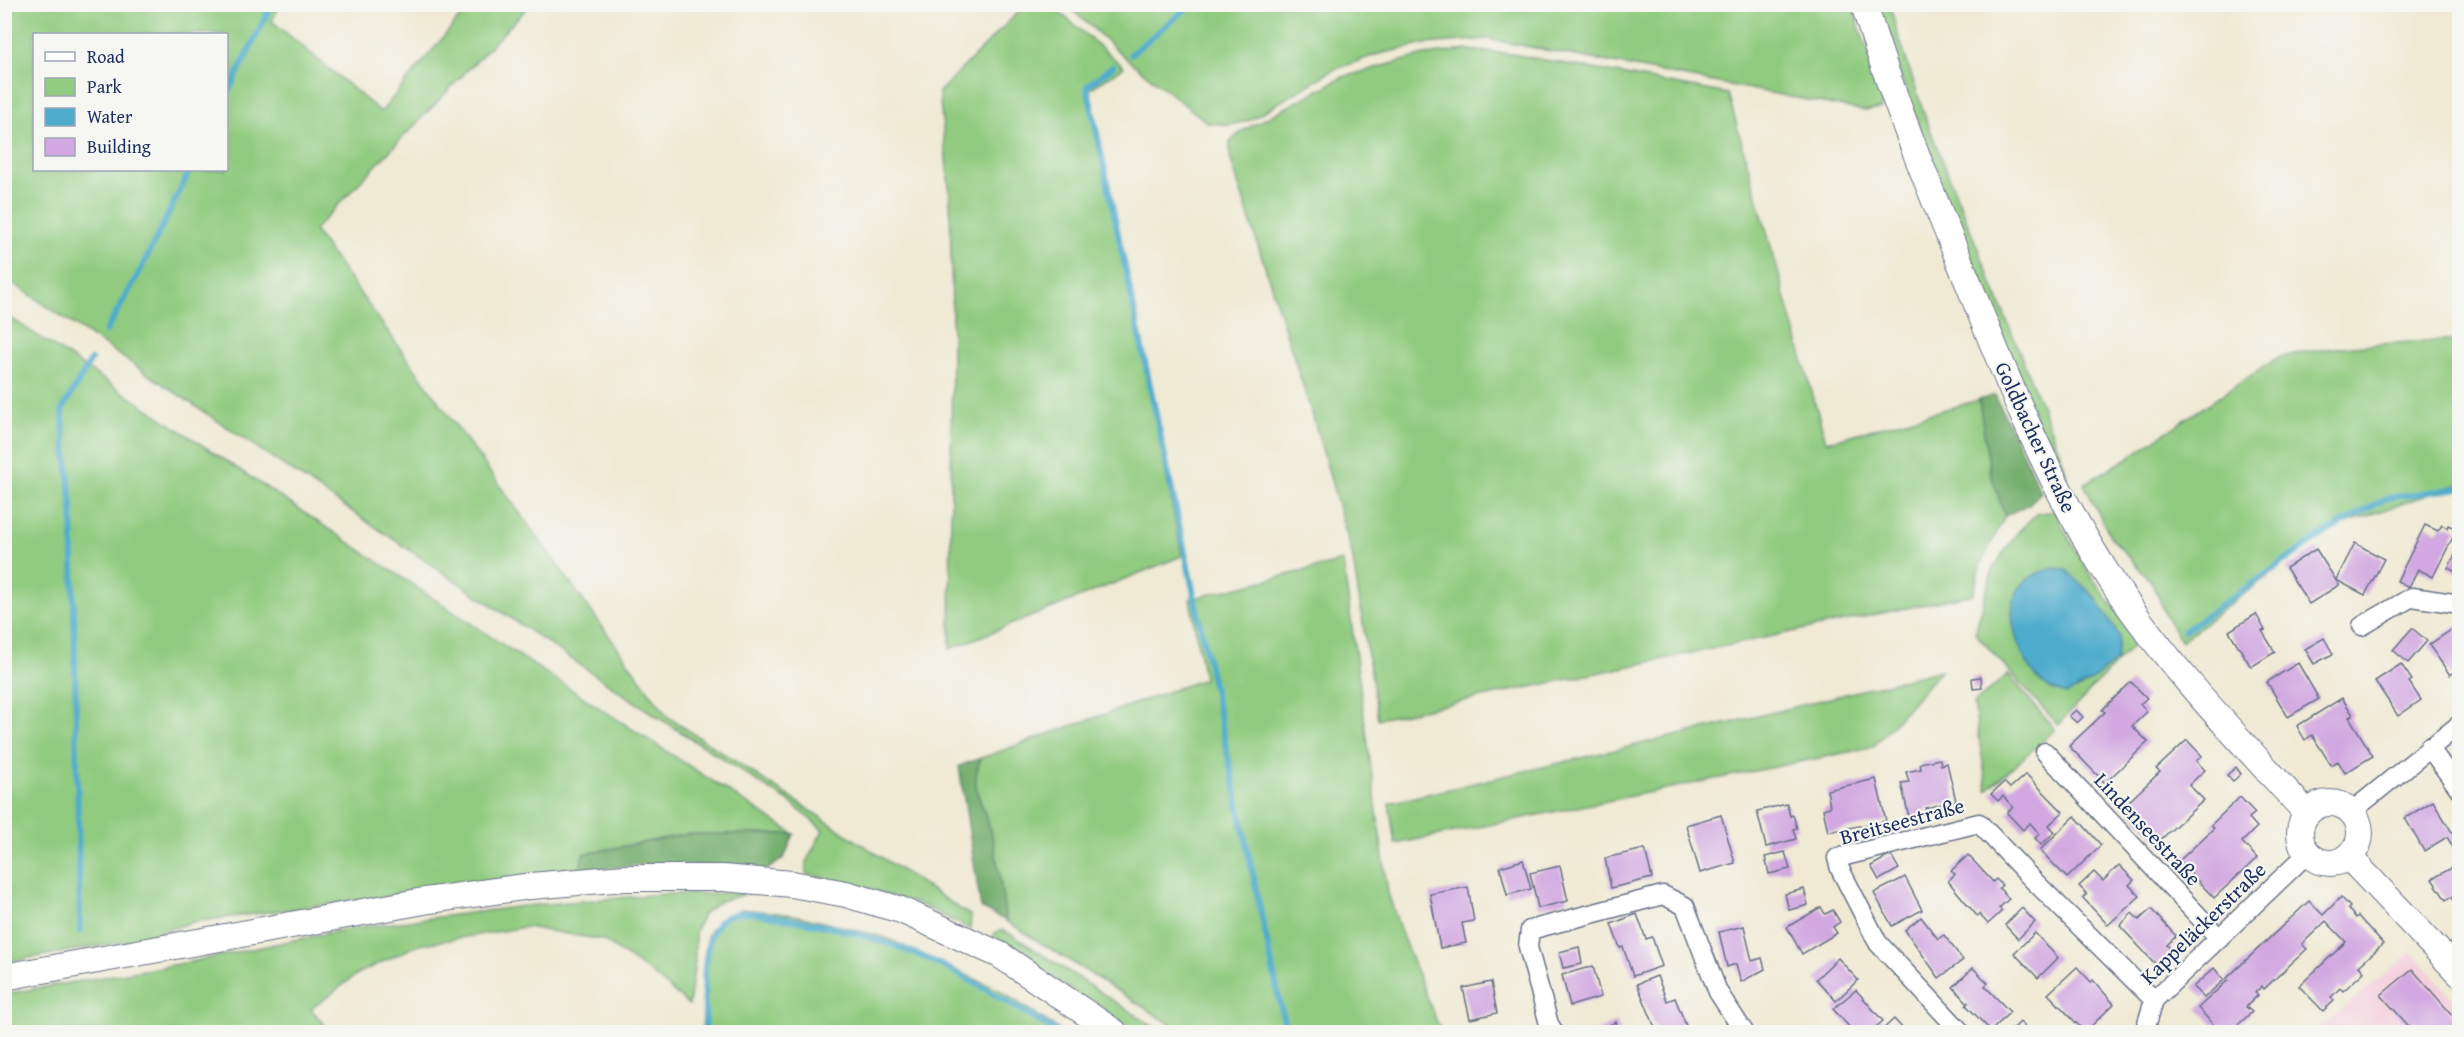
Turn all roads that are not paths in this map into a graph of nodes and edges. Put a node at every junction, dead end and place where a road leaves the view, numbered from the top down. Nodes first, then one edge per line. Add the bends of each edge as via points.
1 (1864, 4) edge
2 (2460, 604) edge
3 (2362, 626) dead end
4 (2460, 724) edge
5 (2429, 747) junction
6 (2045, 752) dead end
7 (2460, 790) edge
8 (2351, 812) junction
9 (2307, 813) junction
10 (2307, 854) junction
11 (2349, 857) junction
12 (2219, 938) junction
13 (2460, 974) edge
14 (4, 977) edge
15 (2154, 1000) junction
16 (1114, 1032) edge
17 (1554, 1032) edge
18 (1744, 1032) edge
19 (1961, 1032) edge
20 (2142, 1032) edge

1 - 9 street, Goldbacher Straße via 1901,116 1992,342 2058,491 2150,636
2 - 3 street via 2412,597
4 - 5 street
5 - 7 street
5 - 8 street
6 - 12 street, Lindenseestraße
8 - 9 street via 2325,803
8 - 11 street via 2360,832 2357,847
9 - 10 street via 2299,830
10 - 11 street via 2331,864
10 - 12 street, Kappeläckerstraße
11 - 13 street
12 - 15 street, Kappeläckerstraße
14 - 16 street via 390,907 531,886 625,878 723,878 792,884 901,910 1000,956
15 - 19 street, Breitseestraße via 1979,824 1837,858 1878,943
15 - 20 street, Kappeläckerstraße
17 - 18 street via 1528,947 1530,930 1663,895 1685,906 1718,992

